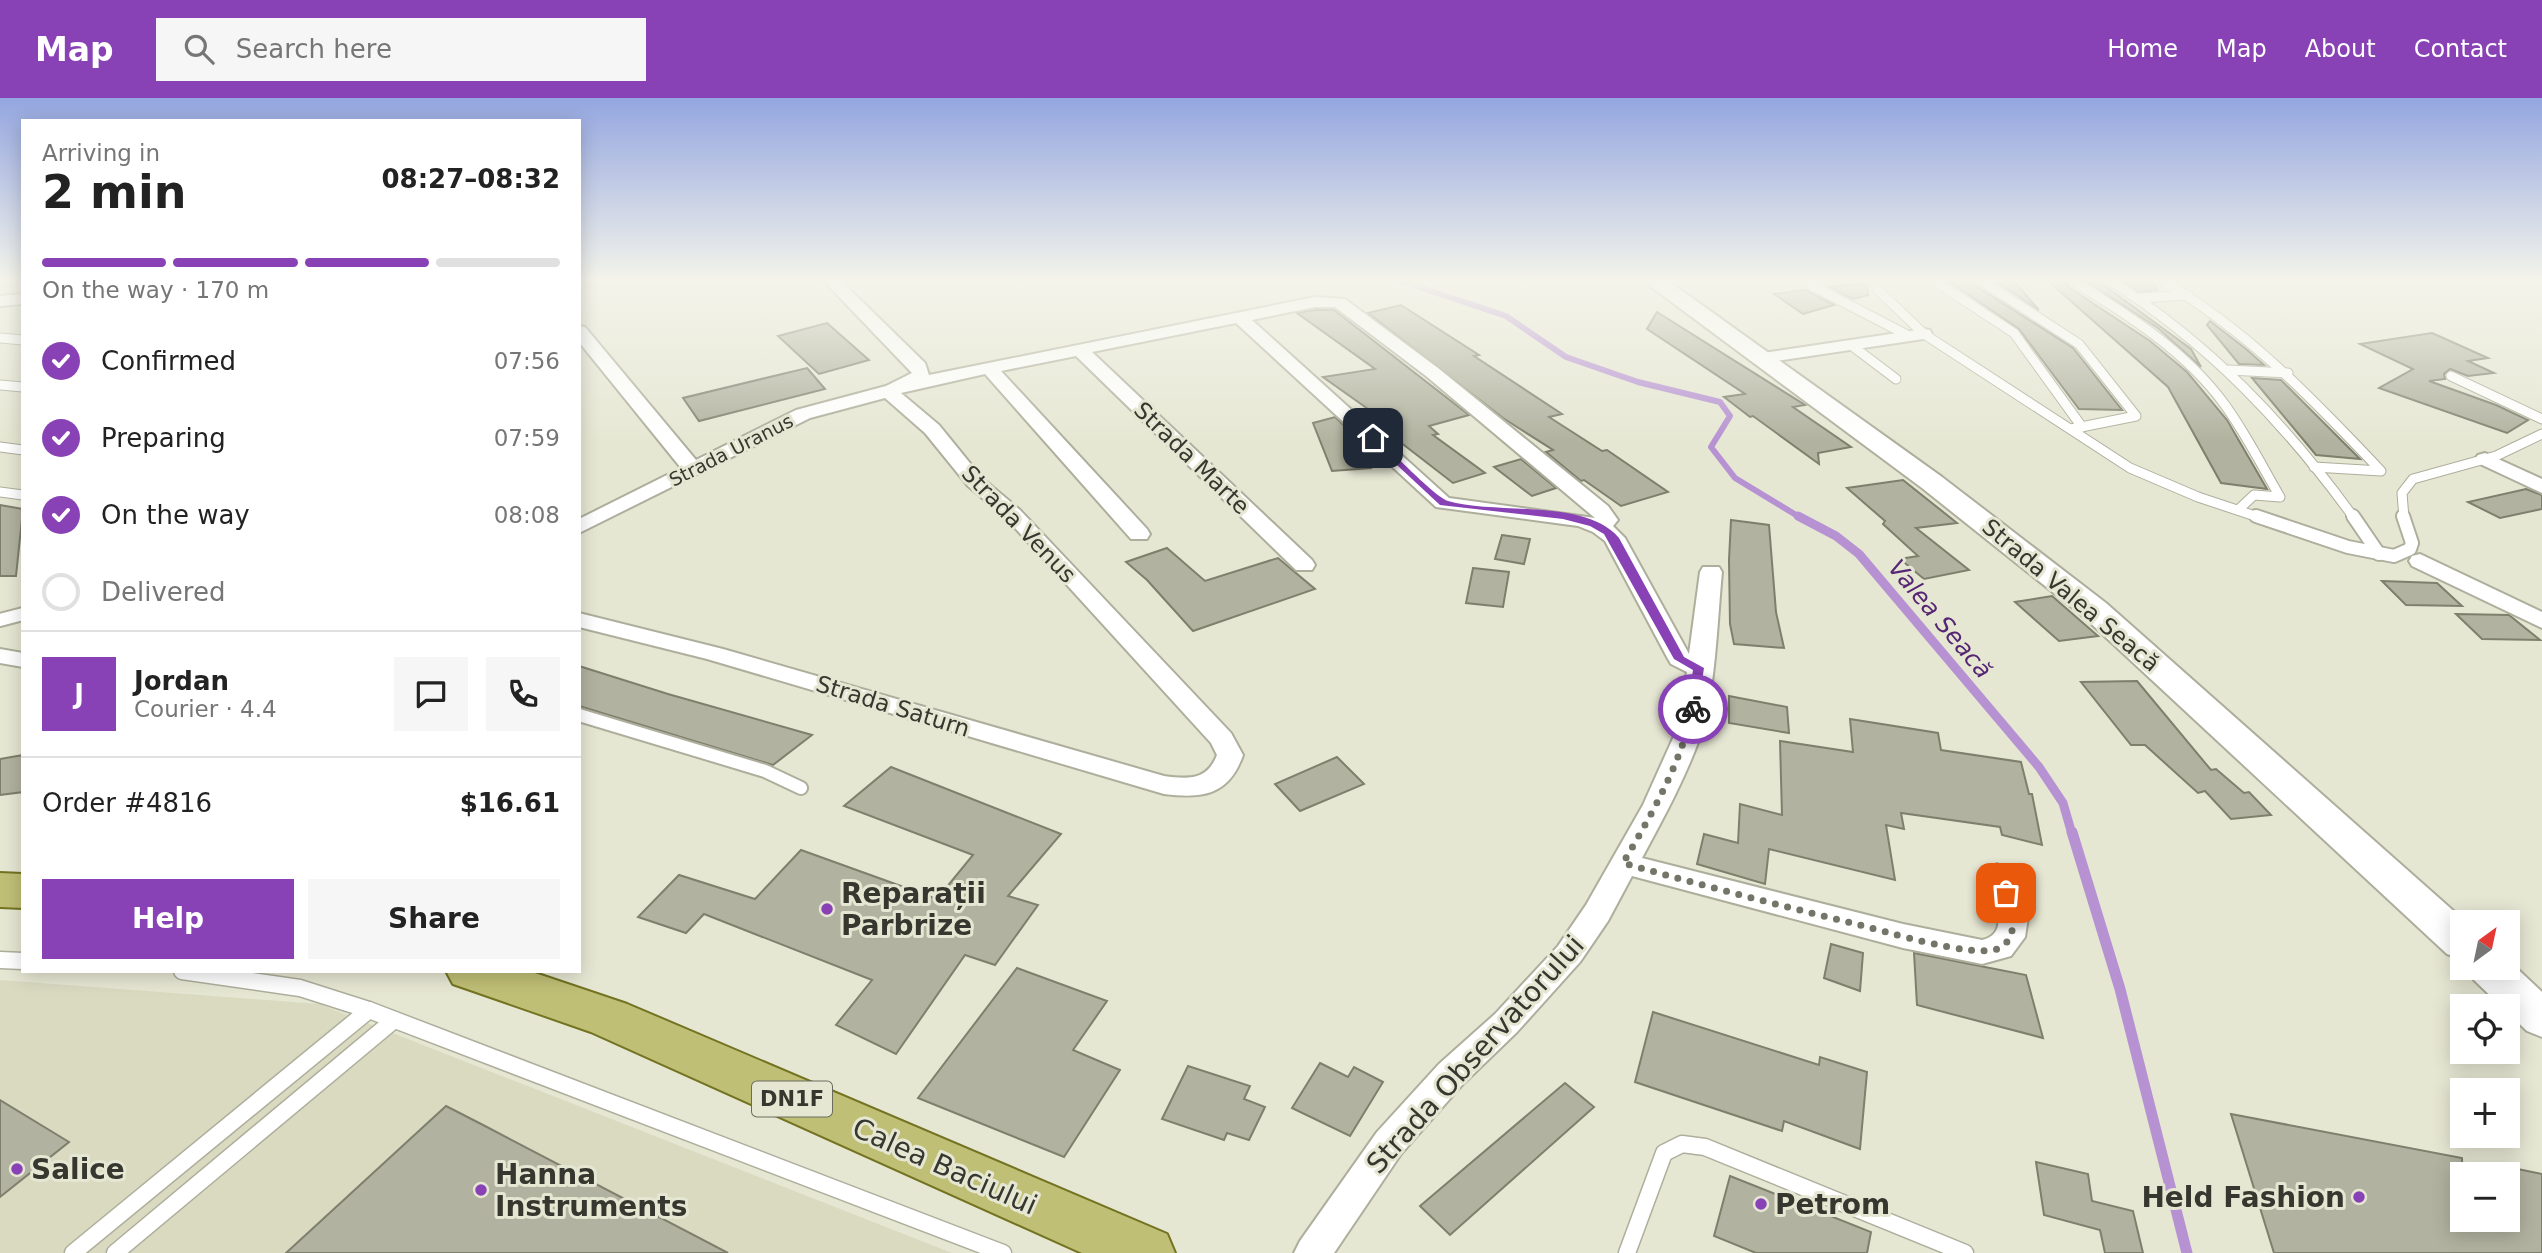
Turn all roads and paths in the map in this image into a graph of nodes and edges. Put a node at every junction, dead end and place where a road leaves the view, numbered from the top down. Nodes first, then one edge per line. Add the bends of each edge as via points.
1 (581, 334) edge
2 (885, 334) edge
3 (1158, 334) edge
4 (1258, 334) edge
5 (1381, 334) edge
6 (1729, 334) edge
7 (1914, 334) edge
8 (2015, 334) edge
9 (2063, 334) edge
10 (2152, 334) edge
11 (2185, 334) edge
12 (2238, 334) edge
13 (1917, 335) junction
14 (0, 338) edge
15 (21, 341) edge
16 (1851, 345) junction
17 (1080, 350) junction
18 (1763, 358) junction
19 (989, 368) junction
20 (2229, 370) junction
21 (2288, 373) junction
22 (2451, 376) dead end
23 (1896, 379) dead end
24 (0, 385) edge
25 (21, 387) edge
26 (897, 389) junction
27 (2542, 419) edge
28 (2076, 428) junction
29 (2542, 434) edge
30 (0, 447) edge
31 (21, 450) edge
32 (2485, 459) junction
33 (2314, 467) junction
34 (693, 470) junction
35 (2542, 487) edge
36 (0, 492) edge
37 (21, 495) edge
38 (2238, 510) junction
39 (581, 526) edge
40 (1601, 527) junction
41 (1139, 534) dead end
42 (2379, 554) junction
43 (2420, 561) dead end
44 (1304, 565) dead end
45 (1711, 572) dead end
46 (21, 615) edge
47 (0, 620) edge
48 (581, 620) edge
49 (2542, 621) edge
50 (0, 656) edge
51 (21, 660) edge
52 (1698, 668) junction
53 (581, 716) edge
54 (1207, 784) joint
55 (801, 788) dead end
56 (1623, 863) junction
57 (1997, 875) dead end
58 (0, 890) edge
59 (21, 891) edge
60 (2450, 932) edge
61 (0, 960) edge
62 (21, 961) edge
63 (196, 973) edge
64 (476, 973) edge
65 (2501, 980) edge
66 (369, 1010) junction
67 (2542, 1019) edge
68 (394, 1020) junction
69 (1118, 1248) edge
70 (73, 1253) edge
71 (115, 1253) edge
72 (1003, 1253) edge
73 (1313, 1253) edge
74 (1627, 1253) edge
75 (1965, 1253) edge

1 - 34 street
2 - 26 street via 921,373
3 - 17 street, Strada Uranus
4 - 40 street via 1443,503 1563,516
5 - 40 street, Strada Uranus via 1593,504 1606,516
6 - 18 main road, Strada Valea Seacă
7 - 13 lane
8 - 28 lane
9 - 28 lane via 2079,344 2137,416
10 - 38 lane via 2217,393 2280,497 2254,495
11 - 20 lane
12 - 21 lane
13 - 16 street
13 - 28 lane
14 - 15 lane
16 - 18 street
16 - 23 lane
17 - 19 street, Strada Uranus
17 - 44 street, Strada Marte
18 - 60 main road, Strada Valea Seacă via 1943,490 2085,602
19 - 26 street, Strada Uranus
19 - 41 street
20 - 21 lane
20 - 33 lane
21 - 33 lane via 2381,471
22 - 27 lane
24 - 25 lane
26 - 34 street, Strada Uranus via 821,406
26 - 54 street, Strada Venus via 975,482 1013,514 1223,739 1230,755 1227,767 1222,776
28 - 38 lane via 2140,473
29 - 32 lane
30 - 31 lane
32 - 35 street
32 - 42 lane via 2403,487 2399,499 2410,549 2394,556
33 - 42 lane
34 - 39 street, Strada Uranus
36 - 37 lane
38 - 42 lane
40 - 52 street via 1614,538 1680,659
43 - 49 street
45 - 52 street, Strada Observatorului
46 - 47 lane
48 - 54 street, Strada Saturn via 715,654 1136,778 1184,788
50 - 51 street
52 - 56 street, Strada Observatorului via 1687,736 1657,805
53 - 55 lane via 765,771
56 - 57 street via 1982,952 2000,948 2010,937 2014,911
56 - 73 street, Strada Observatorului via 1569,954 1389,1143
58 - 59 main road
61 - 62 lane
63 - 66 lane via 300,988
64 - 69 main road, Calea Baciului / DN1F via 609,1018
65 - 67 main road
66 - 68 lane
66 - 70 lane
68 - 71 lane
68 - 72 lane
74 - 75 lane via 1664,1153 1682,1144 1705,1147

